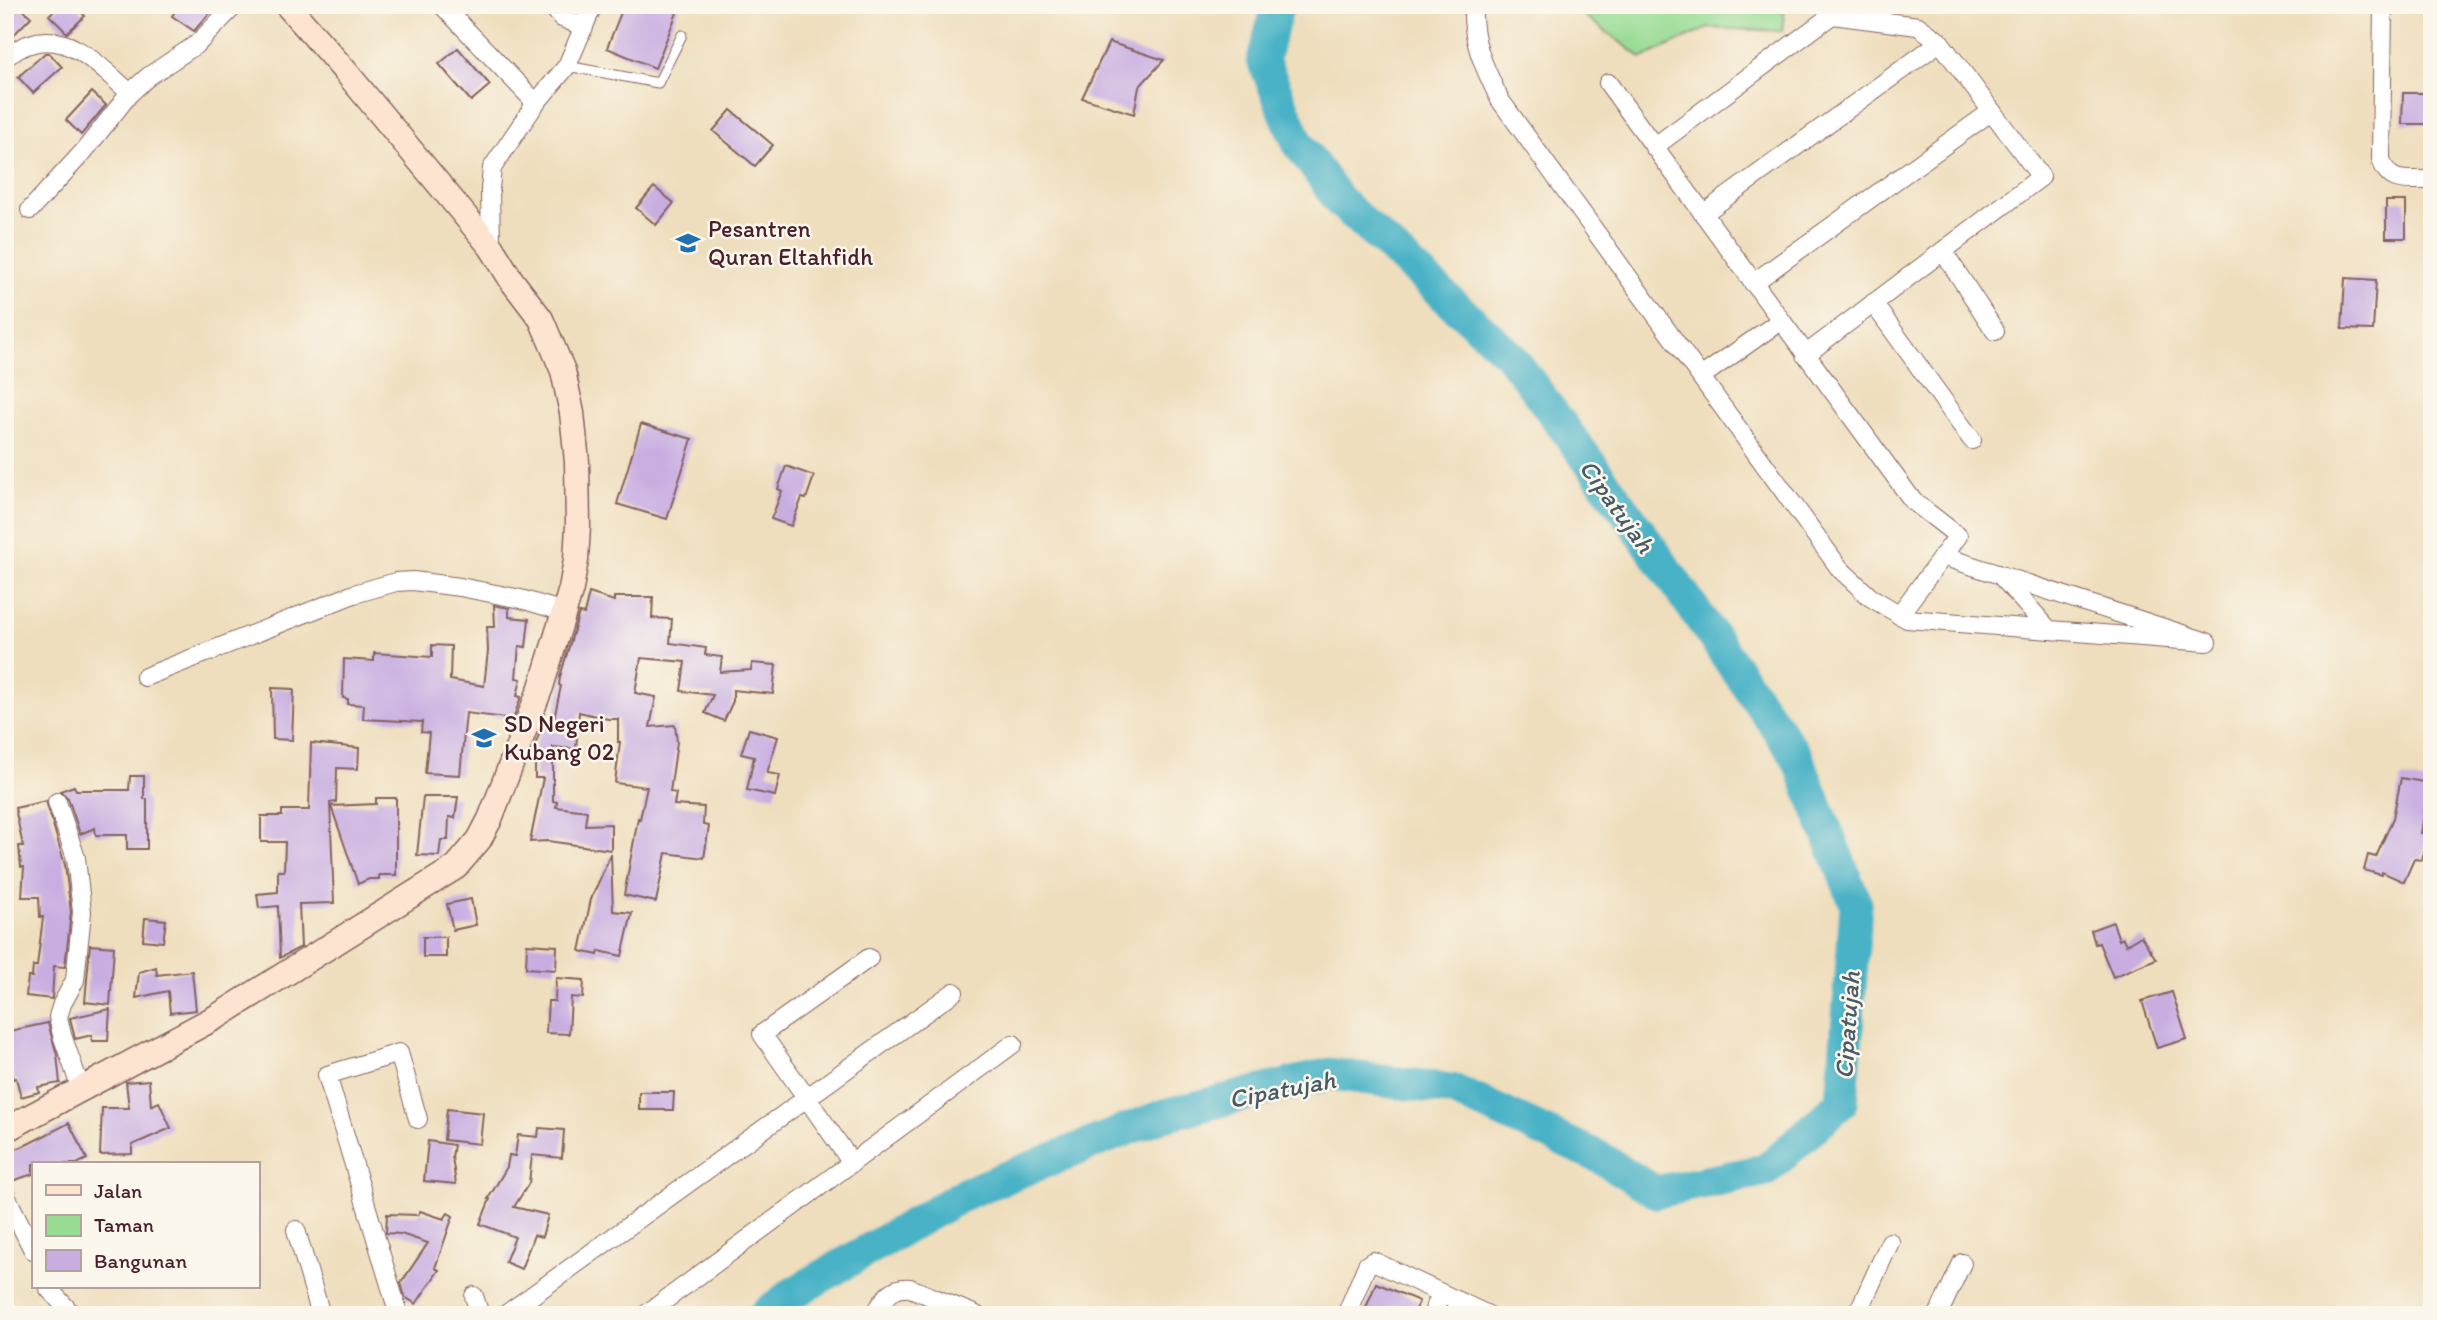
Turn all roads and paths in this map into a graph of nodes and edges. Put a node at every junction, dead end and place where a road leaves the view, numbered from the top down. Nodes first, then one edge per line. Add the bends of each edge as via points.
1 (235, 5) edge
2 (287, 5) edge
3 (442, 5) edge
4 (551, 5) edge
5 (593, 5) edge
6 (1473, 5) edge
7 (2383, 5) edge
8 (584, 27) junction
9 (682, 35) dead end
10 (1940, 42) junction
11 (5, 57) edge
12 (567, 66) junction
13 (1608, 83) dead end
14 (130, 93) junction
15 (536, 103) junction
16 (1992, 111) junction
17 (1654, 147) junction
18 (2432, 180) edge
19 (30, 210) dead end
20 (1703, 214) junction
21 (491, 247) junction
22 (1943, 251) junction
23 (1753, 283) junction
24 (1873, 303) junction
25 (1780, 321) junction
26 (1995, 331) dead end
27 (1805, 355) junction
28 (1702, 376) junction
29 (1972, 440) dead end
30 (1942, 556) junction
31 (2000, 575) junction
32 (564, 612) junction
33 (1899, 615) junction
34 (2049, 630) junction
35 (145, 677) dead end
36 (57, 802) dead end
37 (869, 958) dead end
38 (954, 992) dead end
39 (1013, 1044) dead end
40 (81, 1089) junction
41 (807, 1098) junction
42 (418, 1119) dead end
43 (5, 1130) edge
44 (852, 1163) junction
45 (5, 1194) edge
46 (296, 1230) dead end
47 (1890, 1242) dead end
48 (32, 1248) edge
49 (1962, 1263) dead end
50 (49, 1288) edge
51 (1441, 1294) junction
52 (474, 1296) dead end
53 (53, 1315) edge
54 (73, 1315) edge
55 (321, 1315) edge
56 (399, 1315) edge
57 (480, 1315) edge
58 (505, 1315) edge
59 (645, 1315) edge
60 (874, 1315) edge
61 (976, 1315) edge
62 (1346, 1315) edge
63 (1432, 1315) edge
64 (1489, 1315) edge
65 (1857, 1315) edge
66 (1938, 1315) edge

1 - 14 street via 197,44
2 - 21 street
3 - 15 street
4 - 8 street via 562,18
5 - 8 street
6 - 28 street via 1481,62 1500,100
7 - 18 street via 2381,159 2385,171 2396,179
8 - 12 street
9 - 12 lane via 658,83
10 - 16 street
10 - 17 street via 1918,26 1832,15
10 - 20 street
11 - 14 street via 47,40 68,44
12 - 15 street
13 - 17 street
14 - 19 street
15 - 21 street via 492,168
16 - 22 street via 2041,177
16 - 23 street
17 - 20 street
20 - 23 street
21 - 32 street via 541,319 563,371 572,414 578,526
22 - 24 street
22 - 26 street
23 - 25 street
24 - 27 street
24 - 29 street
25 - 27 street
25 - 28 street
27 - 30 street via 1913,501 1958,536
28 - 33 street via 1840,569 1870,597
30 - 31 street
30 - 33 street
31 - 34 street
31 - 34 street via 2207,642
32 - 35 street via 460,587 396,582 354,594
32 - 40 street via 541,687 489,819 479,840 456,867 218,1016
33 - 34 street
36 - 40 street via 76,858 82,912 75,980 58,1017
37 - 41 street via 762,1034
38 - 41 street
39 - 44 street
40 - 43 street
41 - 44 street
41 - 58 street
42 - 56 street via 399,1053 327,1075
44 - 59 street
45 - 48 street
46 - 55 street
47 - 65 street
49 - 66 street
50 - 53 street
50 - 54 street
51 - 62 street via 1371,1261
51 - 63 street
51 - 64 street
52 - 57 street
60 - 61 street via 889,1294 902,1287

